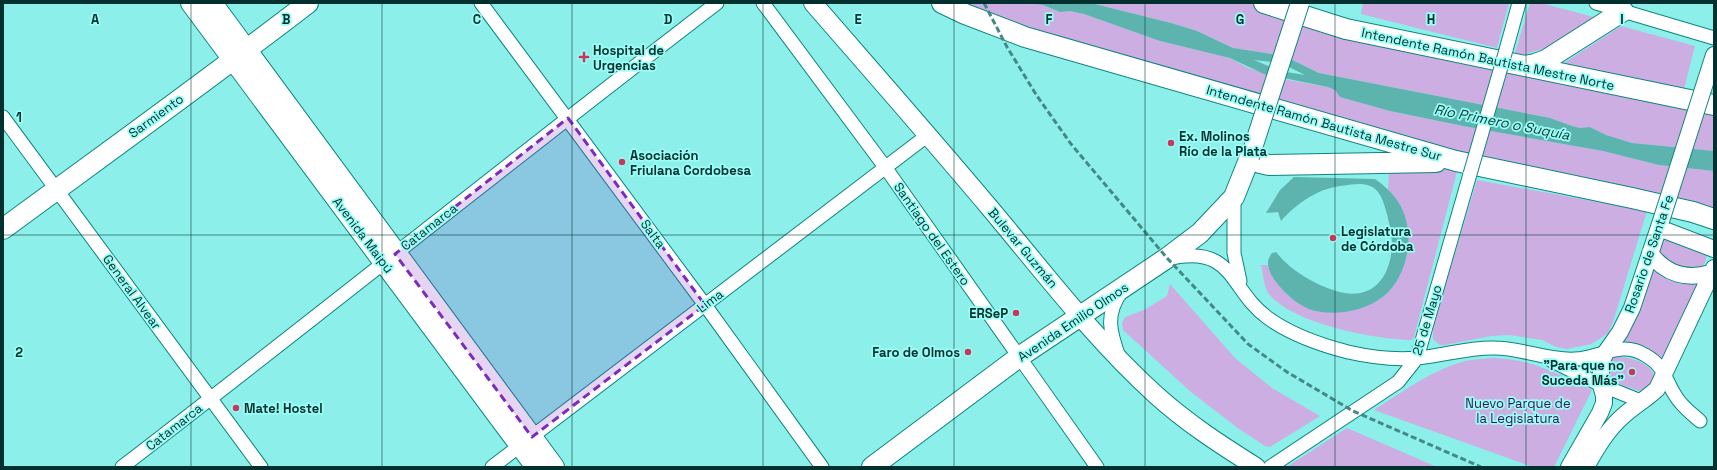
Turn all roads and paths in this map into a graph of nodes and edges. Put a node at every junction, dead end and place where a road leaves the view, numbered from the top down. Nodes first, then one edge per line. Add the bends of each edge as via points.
1 (191, 3) edge
2 (212, 3) edge
3 (308, 3) edge
4 (481, 3) edge
5 (717, 3) edge
6 (763, 3) edge
7 (774, 3) edge
8 (813, 3) edge
9 (942, 3) edge
10 (1264, 3) edge
11 (1300, 3) edge
12 (1519, 3) edge
13 (1596, 3) edge
14 (1623, 11) junction
15 (773, 17) junction
16 (1714, 38) edge
17 (240, 55) junction
18 (1714, 55) edge
19 (1521, 66) junction
20 (1714, 105) edge
21 (3, 116) edge
22 (568, 118) junction
23 (928, 135) junction
24 (1250, 157) junction
25 (884, 167) junction
26 (1463, 168) junction
27 (57, 189) junction
28 (1234, 197) junction
29 (1714, 219) edge
30 (1660, 224) junction
31 (3, 229) edge
32 (1714, 249) edge
33 (1650, 254) junction
34 (390, 258) junction
35 (1167, 258) junction
36 (1713, 270) edge
37 (1124, 287) junction
38 (1248, 299) junction
39 (705, 304) junction
40 (1081, 316) junction
41 (1606, 352) junction
42 (1538, 354) junction
43 (1019, 357) junction
44 (1120, 358) junction
45 (1417, 358) junction
46 (1665, 373) junction
47 (1601, 385) junction
48 (211, 398) junction
49 (1643, 402) junction
50 (1700, 421) dead end
51 (526, 441) junction
52 (122, 467) edge
53 (261, 467) edge
54 (492, 467) edge
55 (536, 467) edge
56 (554, 467) edge
57 (822, 467) edge
58 (872, 467) edge
59 (1097, 467) edge
60 (1256, 467) edge
61 (1270, 467) edge
62 (1569, 467) edge
63 (1586, 467) edge

1 - 17 main road, Avenida Maipú
2 - 17 main road, Avenida Maipú
3 - 17 main road, Sarmiento
4 - 22 street, Salta
5 - 22 street, Catamarca
6 - 15 street, Santiago del Estero
7 - 15 street
8 - 23 main road, Bulevar Guzmán
9 - 26 main road, Intendente Ramón Bautista Mestre Sur via 1025,37
10 - 19 main road, Intendente Ramón Bautista Mestre Norte via 1346,29
11 - 24 main road, bridge
12 - 26 street, 25 de Mayo, bridge via 1506,50
13 - 14 street
14 - 16 street
14 - 19 main road via 1546,60
15 - 25 street, Santiago del Estero
17 - 27 main road, Sarmiento
17 - 34 main road, Avenida Maipú
18 - 30 street, Rosario de Santa Fe, bridge
19 - 20 main road, Intendente Ramón Bautista Mestre Norte
21 - 27 street, General Alvear
22 - 34 street, Catamarca
22 - 39 street, Salta
23 - 25 street, Lima
23 - 40 main road, Bulevar Guzmán
24 - 26 main road via 1269,165
24 - 28 main road, Avenida Emilio Olmos
25 - 39 street, Lima
25 - 43 street, Santiago del Estero
26 - 29 main road, Intendente Ramón Bautista Mestre Sur via 1632,198
26 - 45 street, 25 de Mayo
27 - 31 main road, Sarmiento
27 - 48 street, General Alvear
28 - 35 main road, Avenida Emilio Olmos via 1200,233
28 - 38 street via 1234,253 1239,279
30 - 32 street
30 - 33 street, Rosario de Santa Fe
33 - 36 street via 1660,264 1680,275 1692,276
33 - 41 street, Rosario de Santa Fe via 1632,308
34 - 48 street, Catamarca
34 - 51 main road, Avenida Maipú
35 - 37 main road, Avenida Emilio Olmos
35 - 38 street via 1187,254 1213,260 1229,271
36 - 46 street
37 - 40 main road, Avenida Emilio Olmos
37 - 44 street via 1113,304 1110,320
38 - 45 street via 1278,325 1328,346 1367,355
39 - 51 street, Lima
39 - 57 street, Salta
40 - 43 main road, Avenida Emilio Olmos
40 - 44 main road, Bulevar Guzmán
41 - 42 street via 1577,360
41 - 46 street via 1621,349 1640,352 1653,360
41 - 47 street, Rosario de Santa Fe via 1601,363
42 - 45 street via 1481,348
42 - 47 street
43 - 58 main road, Avenida Emilio Olmos
43 - 59 street, Santiago del Estero
44 - 60 main road, Bulevar Guzmán via 1156,395 1186,420
45 - 61 street, 25 de Mayo via 1398,382
46 - 49 street via 1657,389
46 - 50 street via 1680,403
47 - 49 street
47 - 62 street, Rosario de Santa Fe via 1604,396 1602,406
48 - 52 street, Catamarca
48 - 53 street, General Alvear
49 - 63 street via 1613,425
51 - 54 street, Lima
51 - 55 main road, Avenida Maipú
51 - 56 main road, Avenida Maipú

